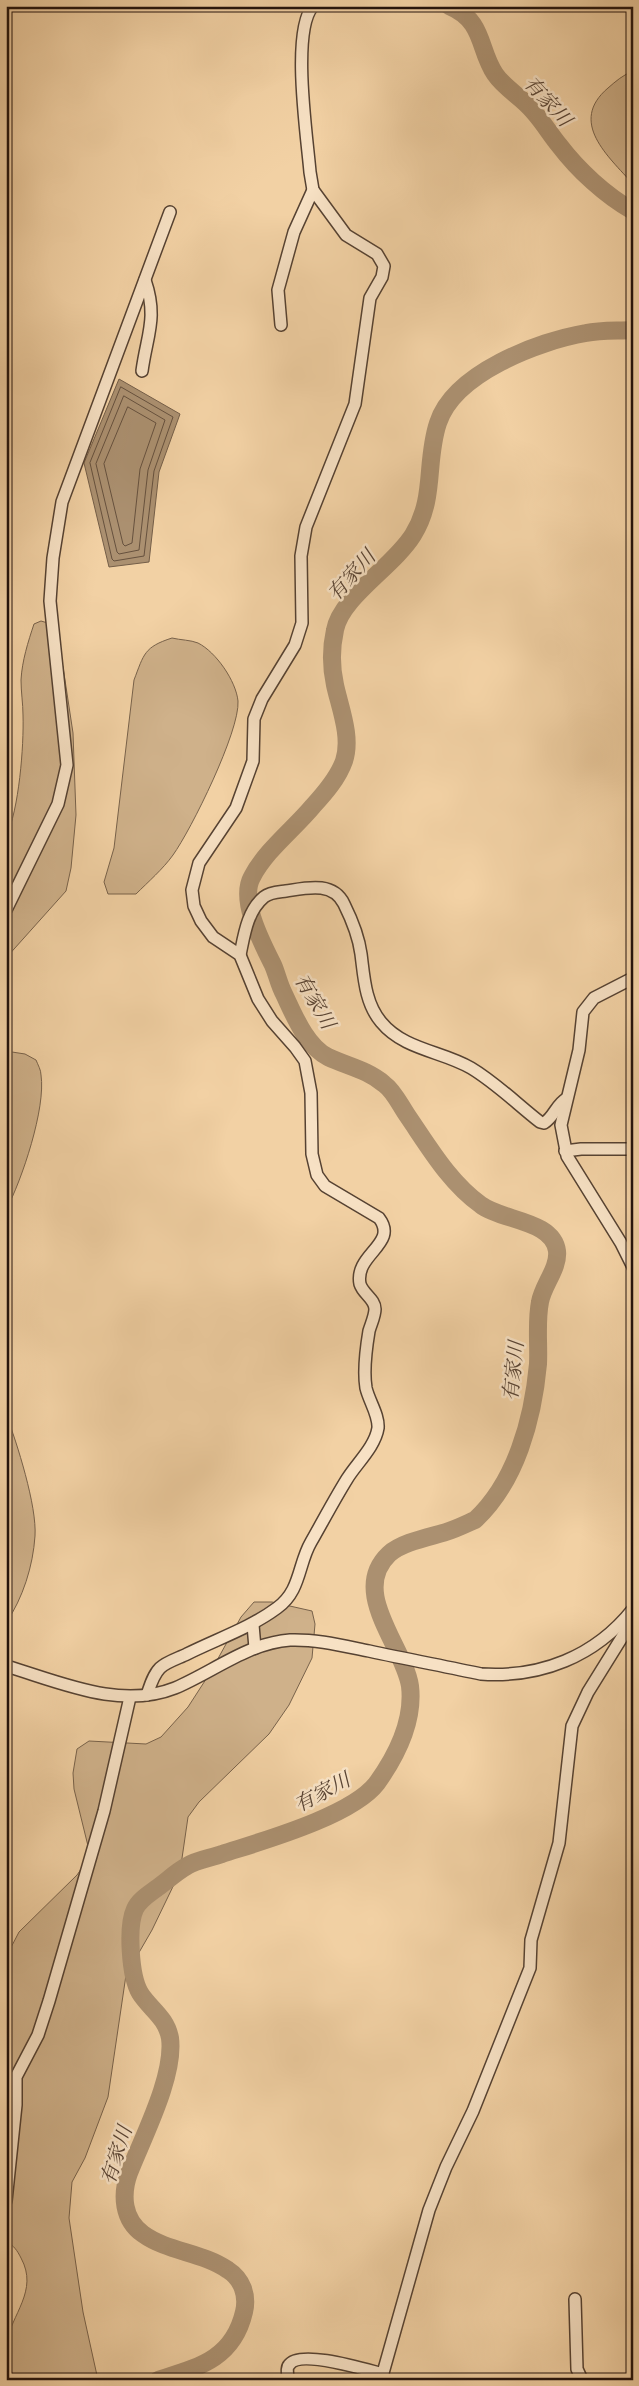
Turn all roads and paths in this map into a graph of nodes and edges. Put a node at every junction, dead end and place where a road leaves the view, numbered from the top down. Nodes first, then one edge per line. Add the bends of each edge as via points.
1 (313, 6) edge
2 (313, 190) junction
3 (170, 212) dead end
4 (145, 280) junction
5 (281, 325) dead end
6 (142, 371) dead end
7 (6, 910) edge
8 (240, 955) junction
9 (633, 978) edge
10 (566, 1099) junction
11 (633, 1149) edge
12 (566, 1151) junction
13 (633, 1267) edge
14 (633, 1609) edge
15 (253, 1625) junction
16 (628, 1625) edge
17 (255, 1648) junction
18 (6, 1666) edge
19 (147, 1695) junction
20 (130, 1697) junction
21 (11, 2076) edge
22 (6, 2201) edge
23 (576, 2299) dead end
24 (6, 2376) edge
25 (382, 2377) edge
26 (9, 2380) edge
27 (288, 2380) edge
28 (582, 2380) edge

1 - 2 street via 304,26 300,48
2 - 5 street via 294,232 278,290
2 - 8 street via 346,235 377,254 384,266 382,277 370,298 355,404 306,527 301,556 302,623 295,645 262,699 254,719 253,761 236,808 199,863 192,890 194,906 201,921 213,936
3 - 4 street
4 - 6 street via 152,300 152,317
4 - 7 street via 62,502 50,601 67,765 58,804
8 - 10 street via 250,917 264,897 317,887 337,895 344,903 361,952 363,978 370,1002 388,1029 420,1049 470,1067 540,1122 548,1121
8 - 15 street via 258,999 272,1022 305,1062 311,1093 312,1154 317,1175 325,1186 379,1218 384,1229 381,1243 364,1261 360,1280 362,1291 375,1309 368,1339 366,1386 378,1429 309,1545 298,1582 280,1607
9 - 10 street via 594,998 582,1012 579,1050
10 - 12 street via 561,1125
11 - 12 street
12 - 13 street
14 - 16 street
15 - 17 street
15 - 19 street via 160,1667
16 - 17 street via 550,1668 503,1675 481,1674 336,1644 292,1640
16 - 25 street via 572,1726 559,1843 531,1940 530,1968 473,2111 428,2210
17 - 19 street via 177,1687
18 - 20 street via 96,1692
19 - 20 street
20 - 21 street via 104,1810 49,2001 38,2035
21 - 22 street via 16,2106
23 - 28 street via 577,2369
24 - 26 street
25 - 27 street via 330,2360 297,2360 288,2367

